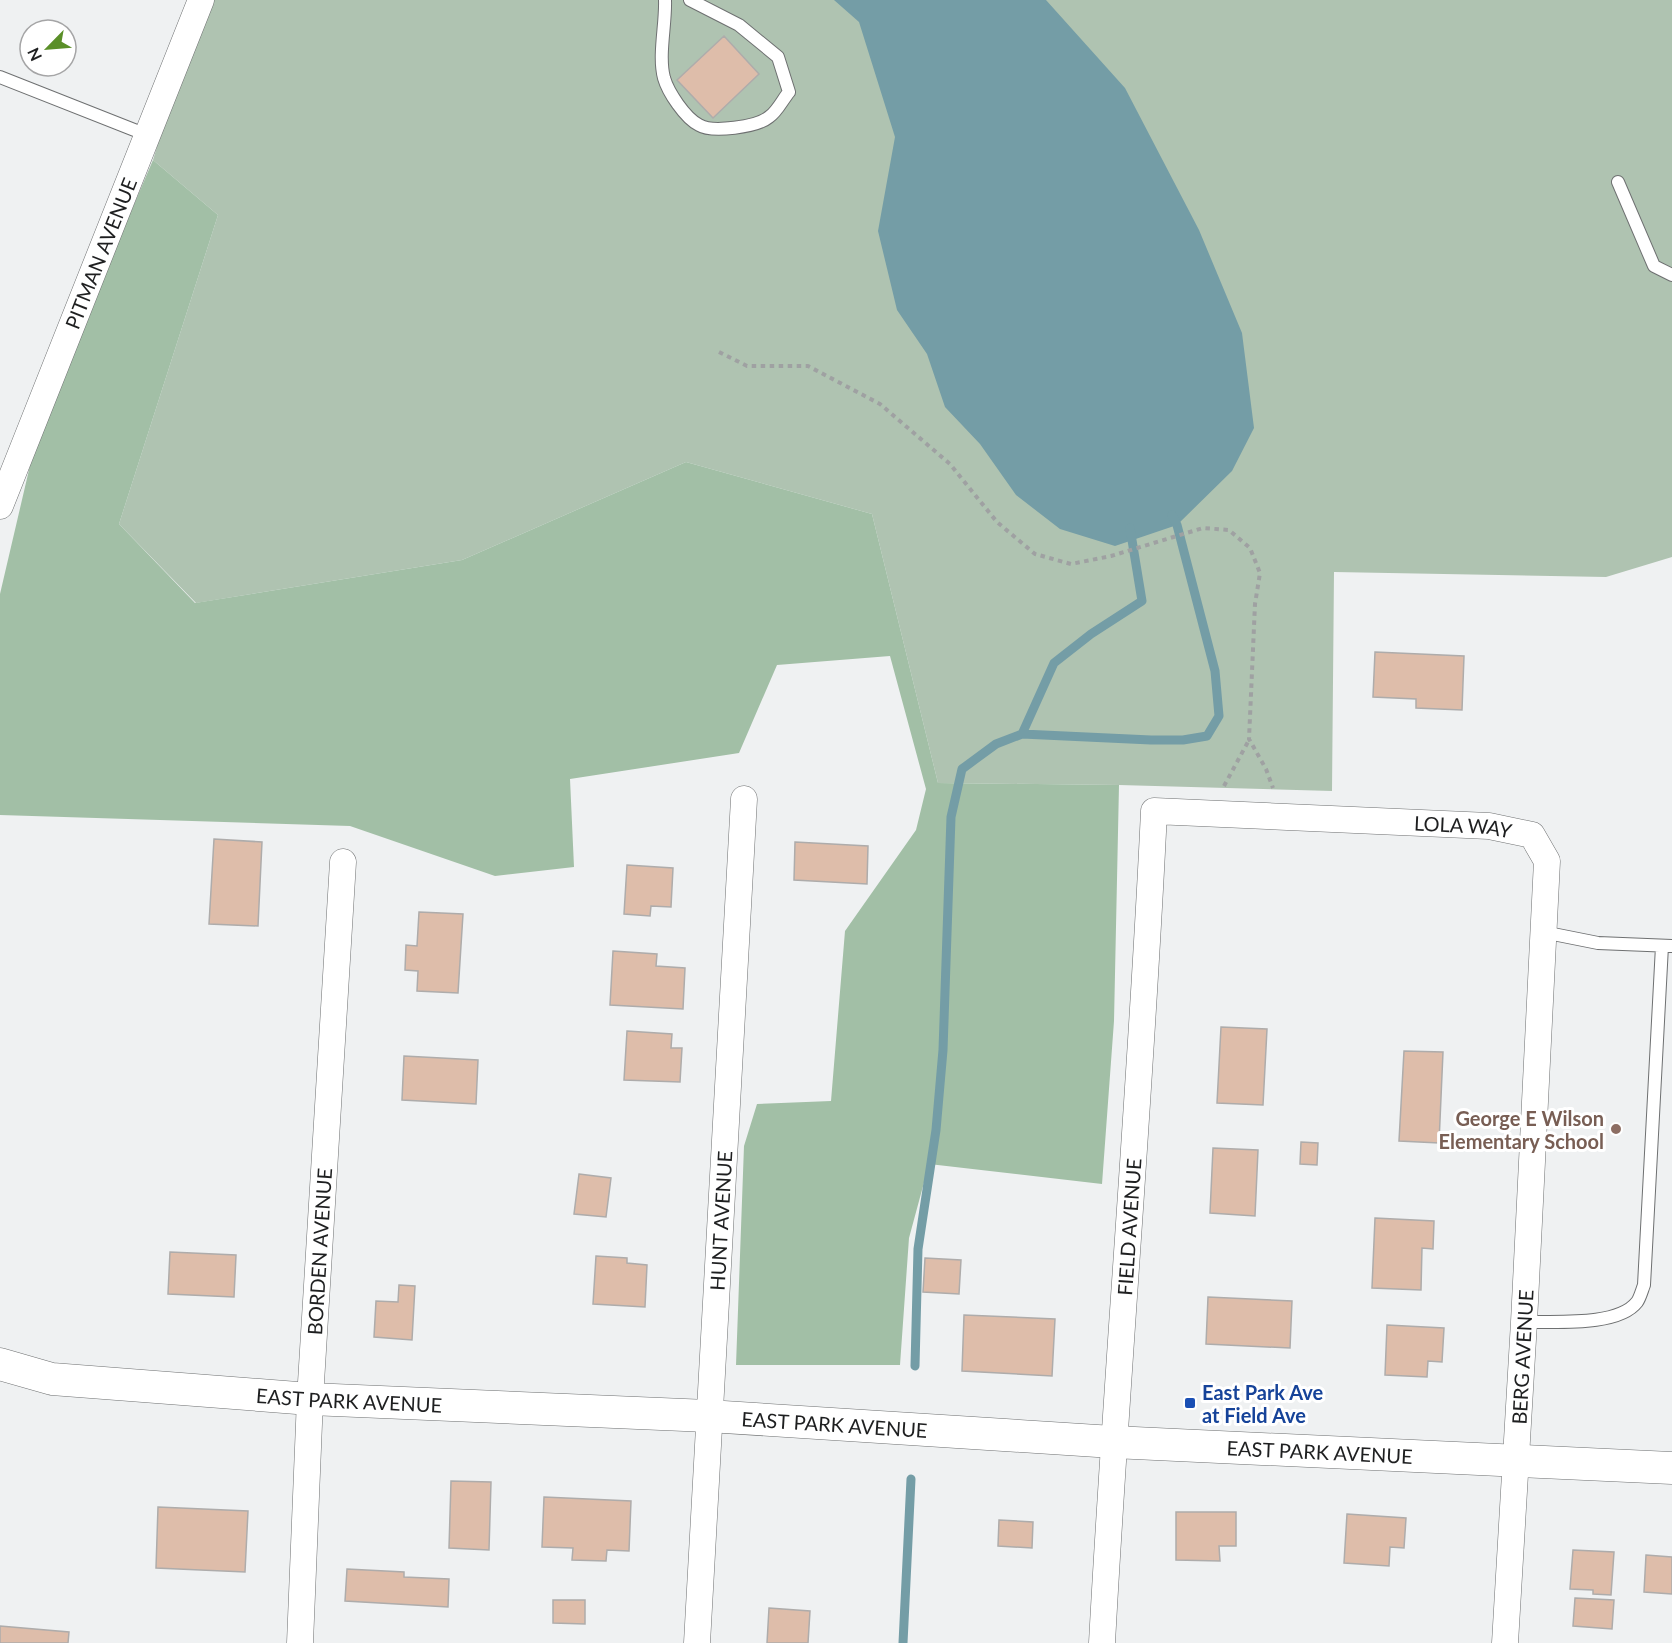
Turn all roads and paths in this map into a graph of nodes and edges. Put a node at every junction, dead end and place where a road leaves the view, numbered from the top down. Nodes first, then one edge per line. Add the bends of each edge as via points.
1 (201, 0) edge
2 (665, 0) edge
3 (690, 0) edge
4 (0, 77) edge
5 (147, 135) junction
6 (1618, 182) dead end
7 (1672, 275) edge
8 (719, 352) dead end
9 (0, 506) edge
10 (1249, 739) junction
11 (744, 799) dead end
12 (1154, 811) joint
13 (1210, 814) junction
14 (1283, 817) junction
15 (343, 862) dead end
16 (1544, 932) junction
17 (1667, 946) edge
18 (1537, 1071) joint
19 (1524, 1322) junction
20 (0, 1364) edge
21 (310, 1400) junction
22 (708, 1416) junction
23 (1113, 1442) junction
24 (1517, 1460) junction
25 (1672, 1468) edge
26 (300, 1643) edge
27 (697, 1643) edge
28 (1102, 1643) edge
29 (1505, 1643) edge

1 - 5 street, PITMAN AVENUE
2 - 3 lane via 664,78 679,107 699,126 736,129 769,118 789,92 778,57 739,25
4 - 5 lane
5 - 9 street, PITMAN AVENUE
6 - 7 lane via 1654,266
8 - 10 path via 747,366 808,366 880,404 950,464 997,522 1035,554 1071,564 1112,556 1203,528 1228,530 1250,548 1260,573
10 - 13 path
10 - 14 path via 1266,769
11 - 22 street, HUNT AVENUE
12 - 13 street, LOLA WAY
12 - 23 street, FIELD AVENUE via 1145,998
13 - 14 street, LOLA WAY
14 - 16 street, LOLA WAY via 1489,826 1532,835 1547,861
15 - 21 street, BORDEN AVENUE
16 - 17 lane via 1598,943
16 - 18 street, LOLA WAY
17 - 19 lane via 1644,1285 1636,1303 1606,1320
18 - 19 street, BERG AVENUE
19 - 24 street, BERG AVENUE
20 - 21 street, EAST PARK AVENUE via 52,1380
21 - 22 street, EAST PARK AVENUE
21 - 26 street, BORDEN AVENUE
22 - 23 street, EAST PARK AVENUE
22 - 27 street, HUNT AVENUE
23 - 24 street, EAST PARK AVENUE
23 - 28 street, FIELD AVENUE
24 - 25 street, EAST PARK AVENUE
24 - 29 street, BERG AVENUE

